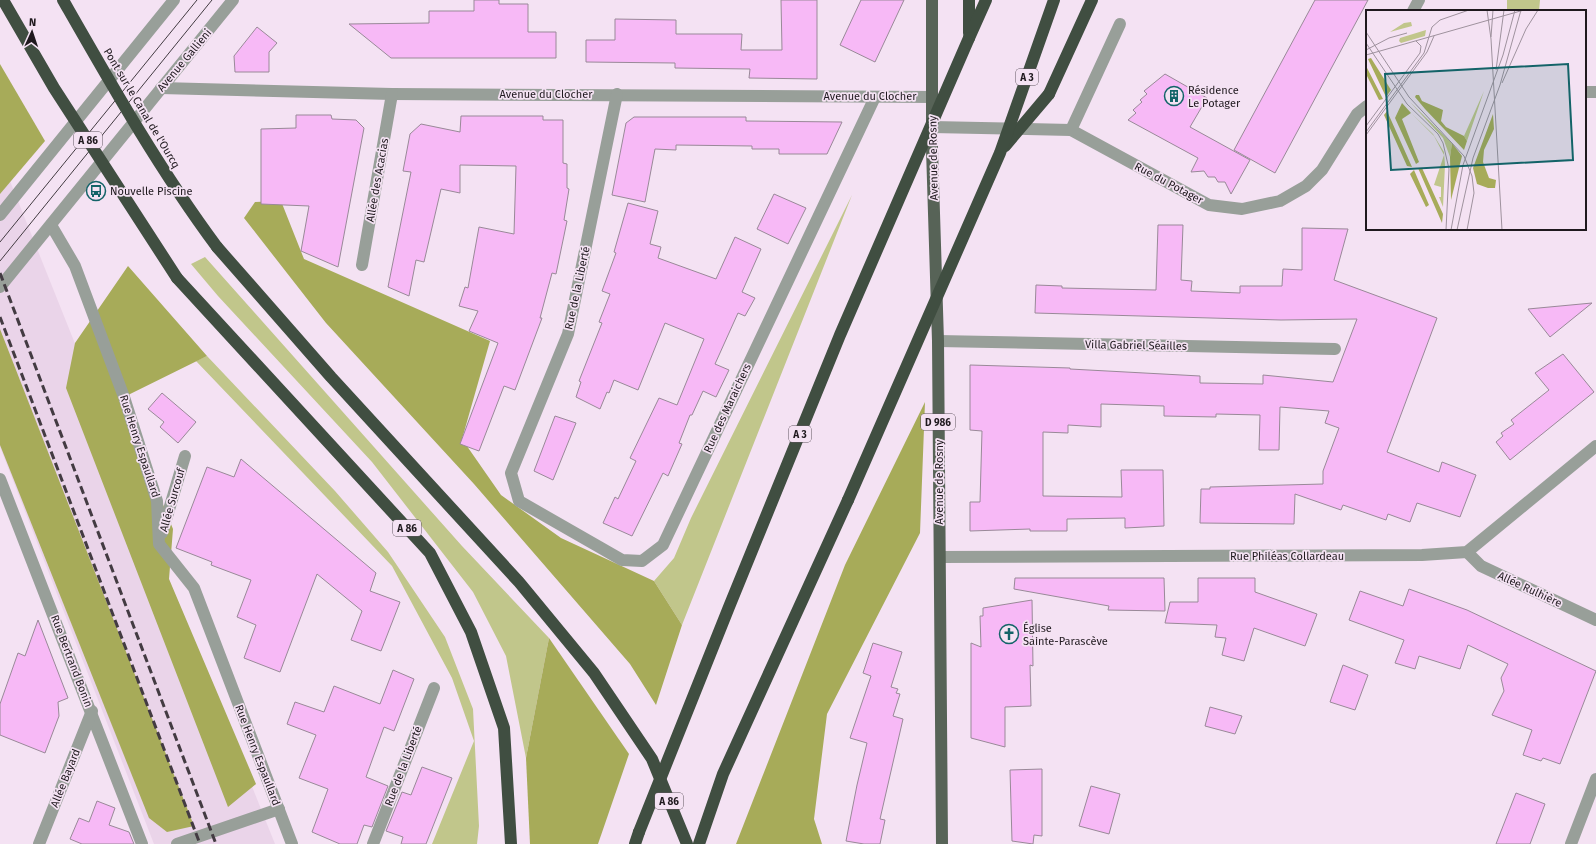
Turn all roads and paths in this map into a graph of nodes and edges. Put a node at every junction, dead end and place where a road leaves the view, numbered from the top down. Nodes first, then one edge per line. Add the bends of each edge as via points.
1 (3, 0) edge
2 (63, 0) edge
3 (174, 0) edge
4 (233, 0) edge
5 (932, 0) edge
6 (969, 0) edge
7 (986, 0) edge
8 (1054, 0) edge
9 (1092, 0) edge
10 (1419, 0) edge
11 (1414, 10) edge
12 (1120, 24) dead end
13 (969, 38) junction
14 (161, 88) junction
15 (392, 94) junction
16 (616, 94) junction
17 (875, 97) junction
18 (932, 97) junction
19 (1366, 107) edge
20 (932, 127) junction
21 (1071, 130) junction
22 (1000, 153) junction
23 (0, 215) edge
24 (51, 225) junction
25 (362, 265) dead end
26 (0, 287) edge
27 (938, 341) junction
28 (1335, 349) dead end
29 (1596, 446) edge
30 (185, 456) dead end
31 (511, 473) joint
32 (0, 479) edge
33 (159, 544) junction
34 (1467, 552) junction
35 (940, 557) junction
36 (1596, 620) edge
37 (434, 688) dead end
38 (92, 711) junction
39 (1596, 780) edge
40 (279, 809) junction
41 (39, 844) edge
42 (142, 844) edge
43 (177, 844) edge
44 (292, 844) edge
45 (373, 844) edge
46 (510, 844) edge
47 (635, 844) edge
48 (687, 844) edge
49 (699, 844) edge
50 (942, 844) edge
51 (1571, 844) edge

1 - 46 highway, A 86, bridge via 54,88 177,278 430,553 471,632 504,728
2 - 48 highway, Pont sur le Canal de l'Ourcq / A 86, bridge via 117,95 216,247 519,582 594,673 652,759
3 - 23 street
4 - 14 street, Avenue Gallieni
5 - 18 main road, Avenue de Rosny / D 986
6 - 13 highway
7 - 13 highway, A 3
8 - 22 highway, A 3, bridge
9 - 22 highway, bridge via 1049,94
10 - 11 street
12 - 21 street
13 - 47 highway, A 3, bridge via 840,335
14 - 15 street, Avenue du Clocher
14 - 24 street, Avenue Gallieni
15 - 16 street, Avenue du Clocher
15 - 25 street, Allée des Acacias
16 - 17 street, Avenue du Clocher
16 - 31 street, Rue de la Liberté via 568,334
17 - 18 street, Avenue du Clocher
17 - 31 street, Rue des Maraichers via 662,544 642,561 622,560 519,501
18 - 20 main road, Avenue de Rosny / D 986
19 - 21 street, Rue du Potager via 1357,114 1322,170 1306,186 1280,202 1242,209 1209,205
20 - 21 street, Rue du Potager
20 - 27 main road, Avenue de Rosny / D 986
22 - 49 highway, A 3, bridge via 848,500 723,774
24 - 26 street, Avenue Gallieni
24 - 33 street, Rue Henry Espaullard via 75,266 124,398 157,501
27 - 28 street, Villa Gabriel Séailles
27 - 35 main road, Avenue de Rosny / D 986
29 - 34 street
30 - 33 street, Allée Surcouf
32 - 38 street, Rue Bertrand Bonin
33 - 40 street, Rue Henry Espaullard via 194,588
34 - 35 street, Rue Philéas Collardeau via 1414,555
34 - 36 street, Allée Rulhière via 1481,566
35 - 50 main road, Avenue de Rosny / D 986
37 - 45 street, Rue de la Liberté
38 - 41 street, Allée Bayard
38 - 42 street, Rue Bertrand Bonin
39 - 51 street
40 - 43 street
40 - 44 street, Rue Henry Espaullard

